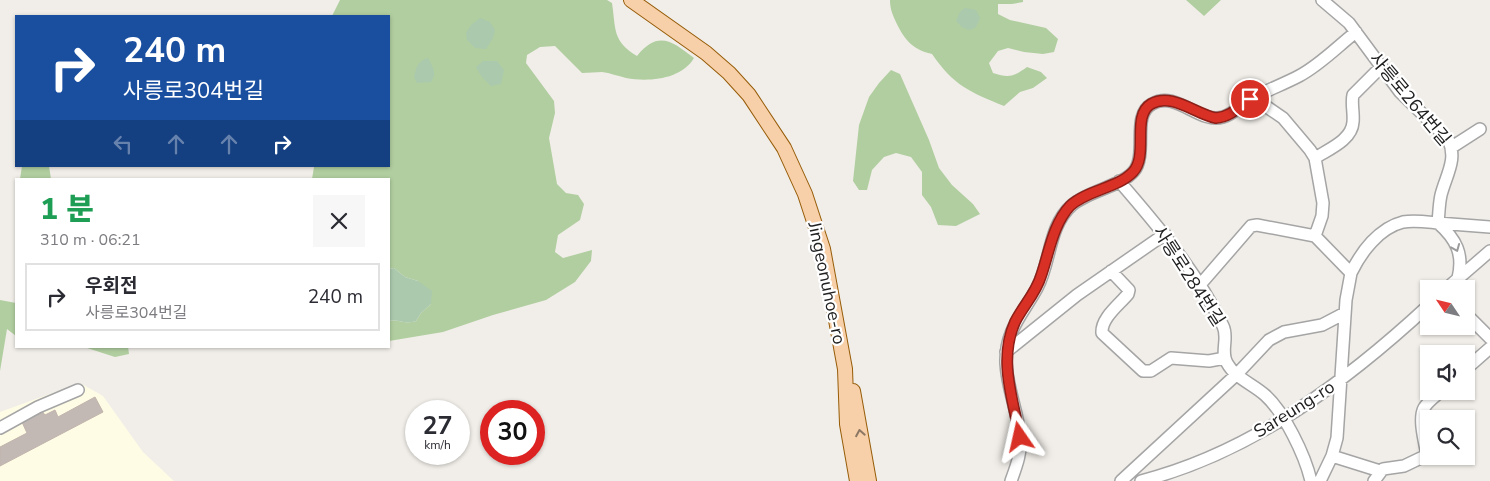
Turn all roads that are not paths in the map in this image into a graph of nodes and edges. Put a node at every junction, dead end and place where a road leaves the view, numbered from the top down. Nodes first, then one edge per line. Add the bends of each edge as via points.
1 (630, 0) edge
2 (1322, 0) edge
3 (1356, 32) junction
4 (1381, 67) junction
5 (1250, 99) junction
6 (1480, 129) dead end
7 (1452, 147) junction
8 (1315, 158) junction
9 (1119, 181) junction
10 (1438, 222) junction
11 (1490, 227) edge
12 (1165, 234) junction
13 (1315, 236) junction
14 (1490, 251) edge
15 (1111, 271) junction
16 (1351, 273) junction
17 (1458, 278) joint
18 (1199, 286) junction
19 (1420, 313) edge
20 (1345, 314) junction
21 (1475, 323) edge
22 (1490, 338) edge
23 (1490, 348) edge
24 (1006, 352) junction
25 (1225, 358) junction
26 (1475, 361) edge
27 (845, 369) junction
28 (1236, 374) junction
29 (1341, 379) junction
30 (78, 390) dead end
31 (1432, 400) edge
32 (1284, 417) junction
33 (0, 428) edge
34 (1332, 456) junction
35 (1377, 476) edge
36 (869, 478) edge
37 (857, 481) edge
38 (1011, 481) edge
39 (1122, 481) edge
40 (1141, 481) edge
41 (1311, 481) edge
42 (1320, 481) edge

1 - 27 main road, Jingeonuhoe-ro via 729,73 750,95 784,148 805,194 823,248
2 - 3 street, 사릉로264번길
3 - 4 street, 사릉로264번길
3 - 5 street via 1301,75
4 - 7 street, 사릉로264번길
4 - 8 street via 1353,95 1353,122 1348,136
5 - 8 street via 1283,118
5 - 9 street via 1231,114 1216,118 1166,100 1150,105 1142,117 1137,166 1129,176
6 - 7 street
7 - 10 street, 사릉로264번길 via 1452,164 1441,195
8 - 13 street via 1323,203
9 - 12 street, 사릉로284번길
9 - 24 street via 1079,199 1063,215 1038,287 1015,323
10 - 11 street
10 - 16 street via 1404,222 1388,228 1362,253
10 -> 17 street via 1457,249 1461,266
12 - 15 street
12 - 18 street, 사릉로284번길
13 - 16 street
13 - 18 street via 1251,226
14 - 17 street
15 - 24 street
15 - 25 street via 1129,290 1105,321 1102,334 1143,371 1151,371 1171,358 1209,361
16 - 20 street
18 - 25 street, 사릉로284번길 via 1226,332
19 - 29 street, Sareung-ro
20 - 28 street via 1322,325 1277,335
20 - 29 street
21 - 22 street
23 - 26 street
24 - 38 street via 1020,437
25 - 28 street
36 -> 27 main road, Jingeonuhoe-ro via 851,382
27 - 37 main road, Jingeonuhoe-ro via 847,424
28 - 32 street via 1264,394
28 - 39 street
29 - 32 street, Sareung-ro
29 - 34 street via 1340,421
30 - 33 street
31 - 35 street via 1422,417 1427,455 1404,466 1383,469
32 - 40 street, Sareung-ro via 1198,461
32 - 41 street
34 - 35 street
34 - 42 street

